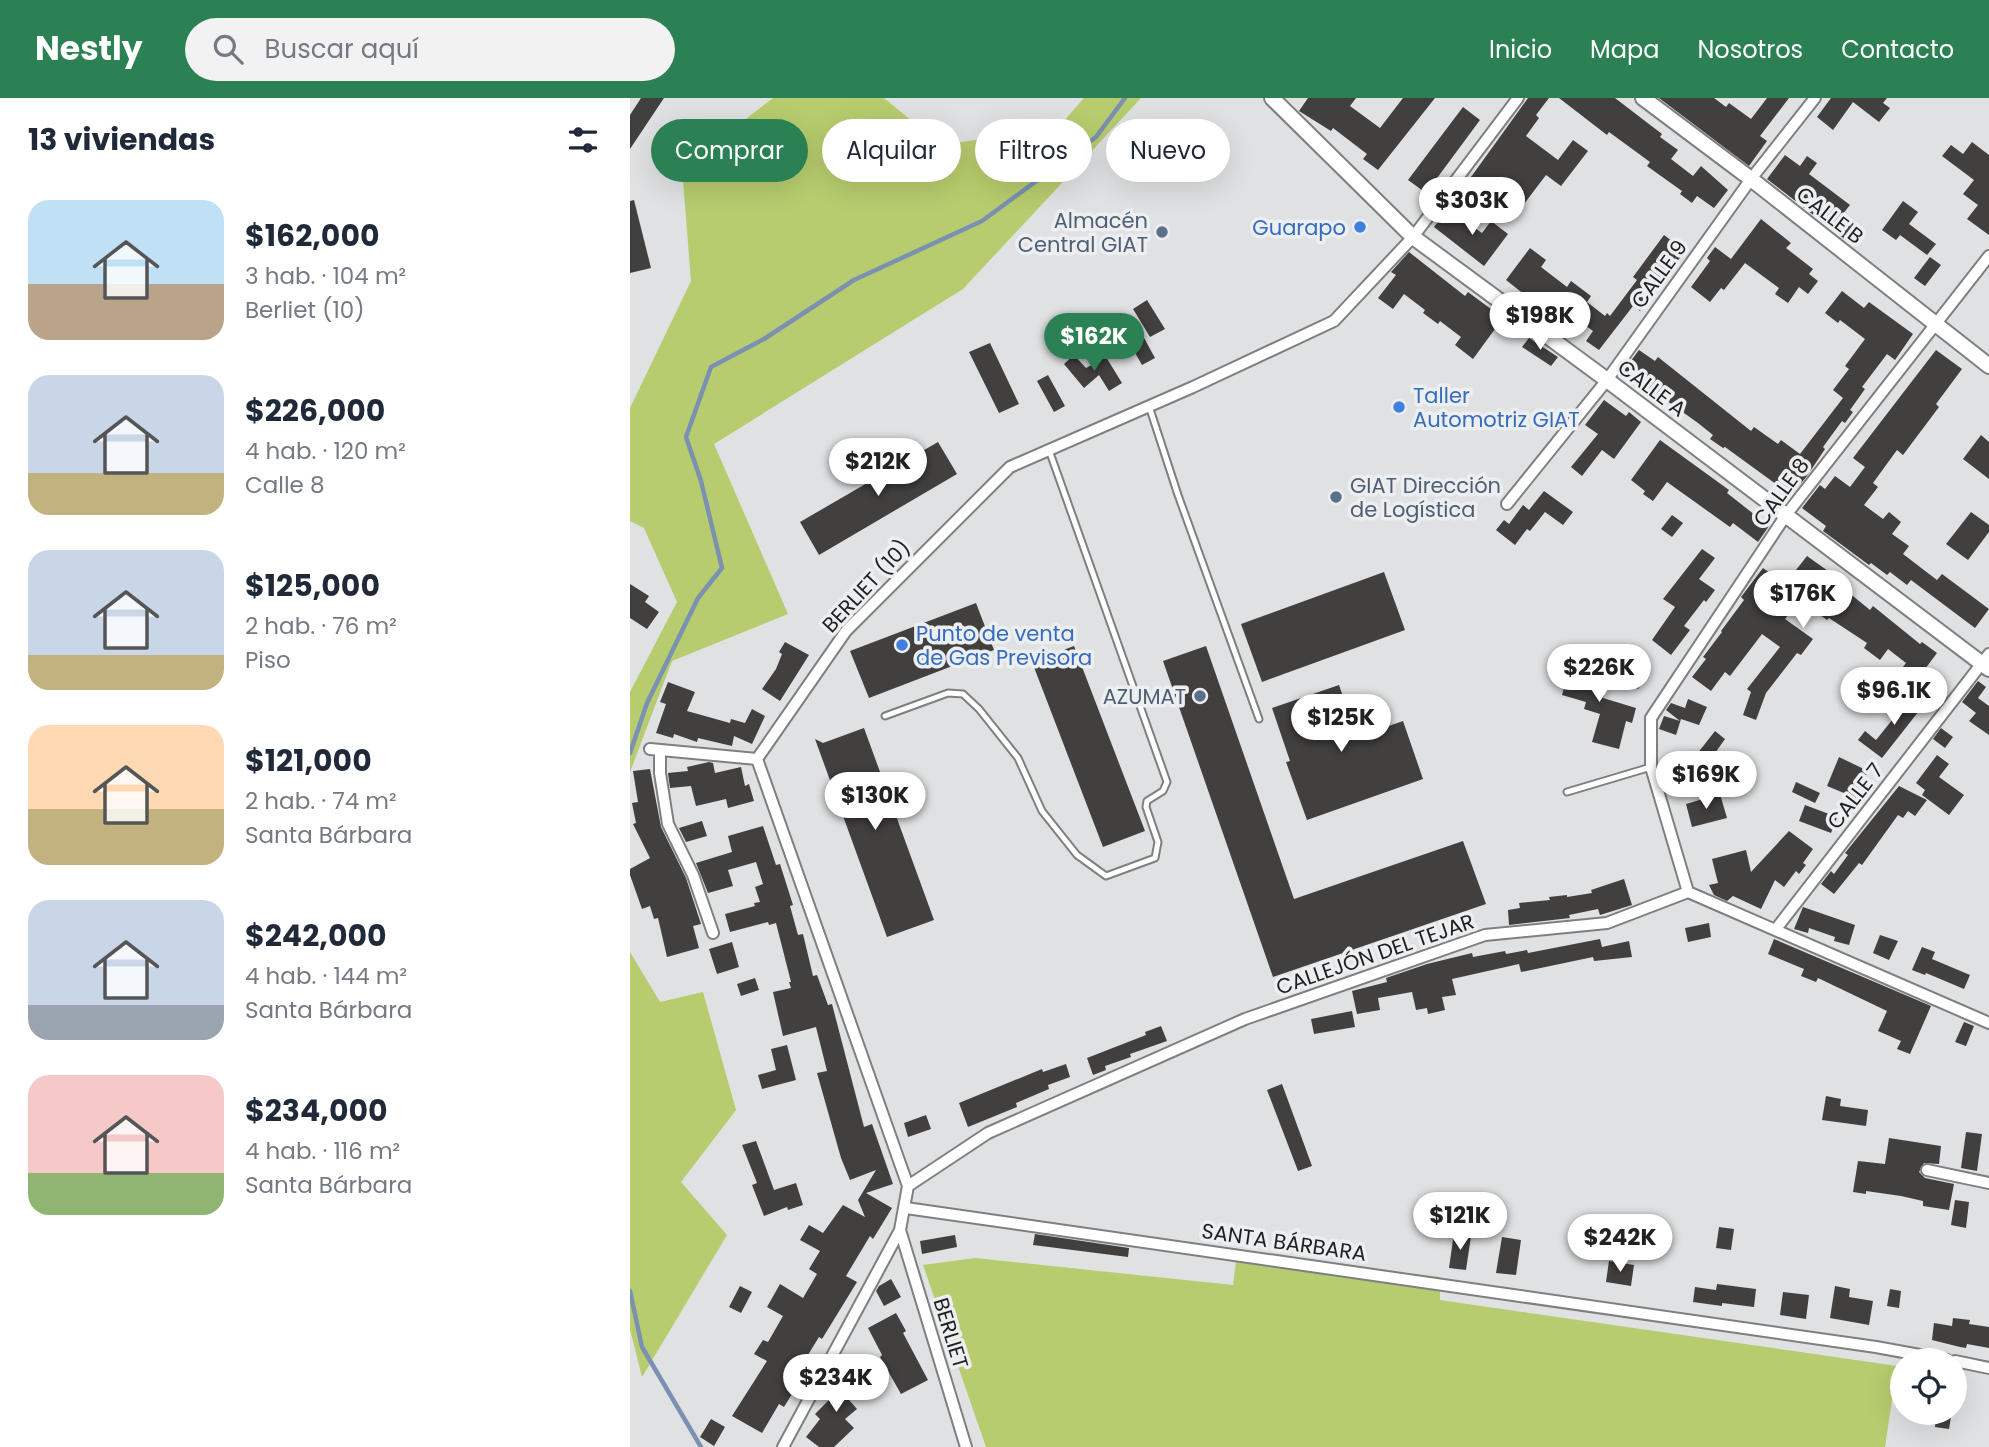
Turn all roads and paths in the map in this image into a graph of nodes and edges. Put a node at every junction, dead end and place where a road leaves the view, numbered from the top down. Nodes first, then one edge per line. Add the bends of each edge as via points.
1 (1272, 98) edge
2 (1518, 98) edge
3 (1643, 98) edge
4 (1815, 98) edge
5 (1751, 179) junction
6 (1413, 237) junction
7 (1989, 256) edge
8 (1934, 324) junction
9 (1989, 366) edge
10 (1607, 380) junction
11 (1149, 406) junction
12 (1049, 450) junction
13 (1507, 504) dead end
14 (1786, 515) junction
15 (1987, 662) edge
16 (885, 716) dead end
17 (1259, 719) dead end
18 (757, 759) junction
19 (1651, 767) junction
20 (1567, 792) dead end
21 (1688, 892) junction
22 (1776, 929) junction
23 (713, 933) dead end
24 (1989, 1023) edge
25 (1927, 1170) dead end
26 (1989, 1183) edge
27 (908, 1186) junction
28 (906, 1208) junction
29 (900, 1230) junction
30 (1890, 1349) edge
31 (1967, 1363) edge
32 (1989, 1368) edge
33 (783, 1447) edge
34 (966, 1447) edge

1 - 6 street, CALLE A
2 - 6 street, BERLIET (10)
3 - 5 street, CALLE B
4 - 5 street, CALLE 9
5 - 8 street, CALLE B
5 - 10 street, CALLE 9
6 - 10 street, CALLE A
6 - 11 street, BERLIET (10) via 1334,321
7 - 8 street, CALLE 8
8 - 9 street, CALLE B
8 - 14 street, CALLE 8
10 - 13 street, CALLE 9
10 - 14 street, CALLE A
11 - 12 street, BERLIET (10)
11 - 17 lane
12 - 16 lane via 1167,782 1146,807 1158,842 1155,858 1106,876 1077,855 1042,811 1018,758 963,694 948,692
12 - 18 street, BERLIET (10) via 1010,467 846,631
14 - 15 street, CALLE A
14 - 19 street, CALLE 8 via 1651,718
15 - 22 street, CALLE 7
18 - 23 street via 655,750 668,824 693,875
18 - 27 street
19 - 20 lane
19 - 21 street, CALLE 8
21 - 22 street
21 - 27 street, CALLEJÓN DEL TEJAR via 1607,923 1485,935 1245,1019 988,1133
22 - 24 street
25 - 26 street
27 - 28 street
28 - 29 street
28 - 30 street, SANTA BÁRBARA
29 - 33 street
29 - 34 street, BERLIET
31 - 32 street

